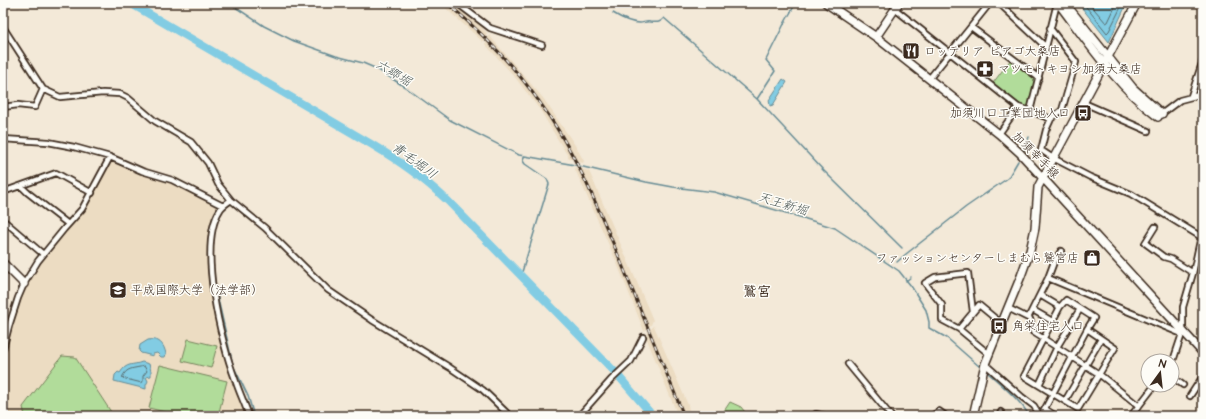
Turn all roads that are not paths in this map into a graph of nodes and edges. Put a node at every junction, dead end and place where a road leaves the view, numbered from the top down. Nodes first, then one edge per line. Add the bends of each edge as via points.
1 (456, 3) edge
2 (826, 3) edge
3 (990, 3) edge
4 (999, 3) edge
5 (1058, 3) edge
6 (1065, 3) edge
7 (1137, 3) edge
8 (897, 6) edge
9 (3, 27) edge
10 (971, 27) junction
11 (1050, 28) junction
12 (876, 37) junction
13 (542, 45) dead end
14 (1046, 47) junction
15 (950, 53) junction
16 (1203, 60) edge
17 (1107, 62) junction
18 (1039, 78) junction
19 (929, 79) junction
20 (43, 89) junction
21 (1203, 94) edge
22 (1192, 96) junction
23 (1084, 103) junction
24 (3, 107) edge
25 (1018, 107) junction
26 (1030, 111) junction
27 (1160, 115) joint
28 (1051, 119) junction
29 (1148, 131) dead end
30 (999, 134) junction
31 (3, 139) edge
32 (110, 157) junction
33 (1053, 158) junction
34 (1043, 177) junction
35 (21, 186) junction
36 (3, 192) edge
37 (92, 193) junction
38 (231, 200) junction
39 (223, 206) junction
40 (3, 220) edge
41 (68, 224) junction
42 (1155, 227) dead end
43 (1202, 237) edge
44 (1060, 251) dead end
45 (43, 254) junction
46 (3, 263) edge
47 (1193, 273) junction
48 (1048, 278) junction
49 (24, 284) junction
50 (1040, 295) junction
51 (1060, 307) junction
52 (1008, 308) junction
53 (1080, 309) junction
54 (1033, 310) junction
55 (973, 312) junction
56 (1028, 318) junction
57 (1052, 322) junction
58 (1002, 324) junction
59 (959, 329) junction
60 (1087, 329) junction
61 (1182, 332) junction
62 (643, 337) dead end
63 (1042, 338) junction
64 (1101, 339) junction
65 (1057, 347) junction
66 (3, 349) edge
67 (1175, 353) edge
68 (1203, 353) edge
69 (990, 354) junction
70 (1072, 357) junction
71 (848, 364) dead end
72 (985, 364) junction
73 (1086, 365) junction
74 (1099, 374) junction
75 (1203, 376) edge
76 (1180, 383) edge
77 (1039, 385) junction
78 (1183, 385) dead end
79 (1149, 393) edge
80 (1052, 394) junction
81 (1190, 396) dead end
82 (1065, 401) junction
83 (1139, 406) junction
84 (1045, 409) junction
85 (816, 414) dead end
86 (249, 416) edge
87 (510, 416) edge
88 (579, 416) edge
89 (825, 416) edge
90 (891, 416) edge
91 (932, 416) edge
92 (946, 416) edge
93 (973, 416) edge
94 (1041, 416) edge
95 (1056, 416) edge
96 (1131, 416) edge

1 - 13 street via 490,28
2 - 12 street, 加須幸手線
3 - 10 street
4 - 14 street
5 - 11 street
5 - 17 street
6 - 17 street
7 - 17 street
8 - 12 street
8 - 15 street
9 - 20 street
10 - 15 street
10 - 18 street
11 - 14 street
11 - 28 street via 1076,62 1062,110
12 - 19 street, 加須幸手線
14 - 18 street
15 - 19 street
15 - 25 street
16 - 22 street
17 - 23 street
17 - 27 street
18 - 26 street
19 - 30 street, 加須幸手線
20 - 24 street via 36,107
20 - 38 street via 60,97 103,93 120,94 128,98 155,121 191,142
21 - 22 street
22 - 27 street via 1180,100
23 - 29 street
23 - 33 street
25 - 26 street
25 - 30 street
26 - 28 street
28 - 33 street via 1041,150
30 - 34 street, 加須幸手線
31 - 32 street via 48,142
32 - 37 street
32 - 39 street via 172,180
33 - 34 street
33 - 43 street via 1090,178 1131,194
34 - 52 street via 1037,192 1036,221 1030,251
34 - 61 street, 加須幸手線
35 - 36 street
35 - 37 street via 56,173
35 - 41 street
37 - 41 street
38 - 39 street
38 - 87 street via 265,228 328,290 455,370 483,390
39 - 86 street via 213,226 210,271 229,360
40 - 45 street
41 - 45 street
42 - 47 street via 1145,243
43 - 47 street
44 - 48 street
45 - 49 street
46 - 49 street
47 - 61 street via 1183,307
48 - 50 street
48 - 61 street
49 - 66 street
50 - 51 street
50 - 54 street
51 - 53 street via 1066,300
51 - 57 street
52 - 56 street
52 - 58 street
53 - 60 street via 1094,318
53 - 65 street
54 - 56 street
54 - 57 street
55 - 58 street via 979,305
55 - 59 street
55 - 59 street via 968,273 935,277 925,283 942,305 942,320
56 - 63 street via 1033,332
57 - 63 street
58 - 69 street
59 - 69 street
60 - 64 street
60 - 70 street
61 - 67 street
61 - 68 street, 加須幸手線
62 - 88 street via 633,358
63 - 65 street
63 - 77 street via 1024,376
64 - 73 street
64 - 74 street via 1115,348
65 - 70 street
65 - 77 street
69 - 72 street
70 - 73 street
70 - 80 street
71 - 90 street
72 - 93 street
72 - 94 street via 1034,406
73 - 74 street
73 - 82 street
74 - 82 street via 1078,409
74 - 83 street
75 - 81 street
76 - 78 street
77 - 80 street
79 - 83 street
80 - 82 street
80 - 84 street
83 - 96 street
84 - 94 street
84 - 95 street
85 - 89 street
91 - 92 street via 939,411

